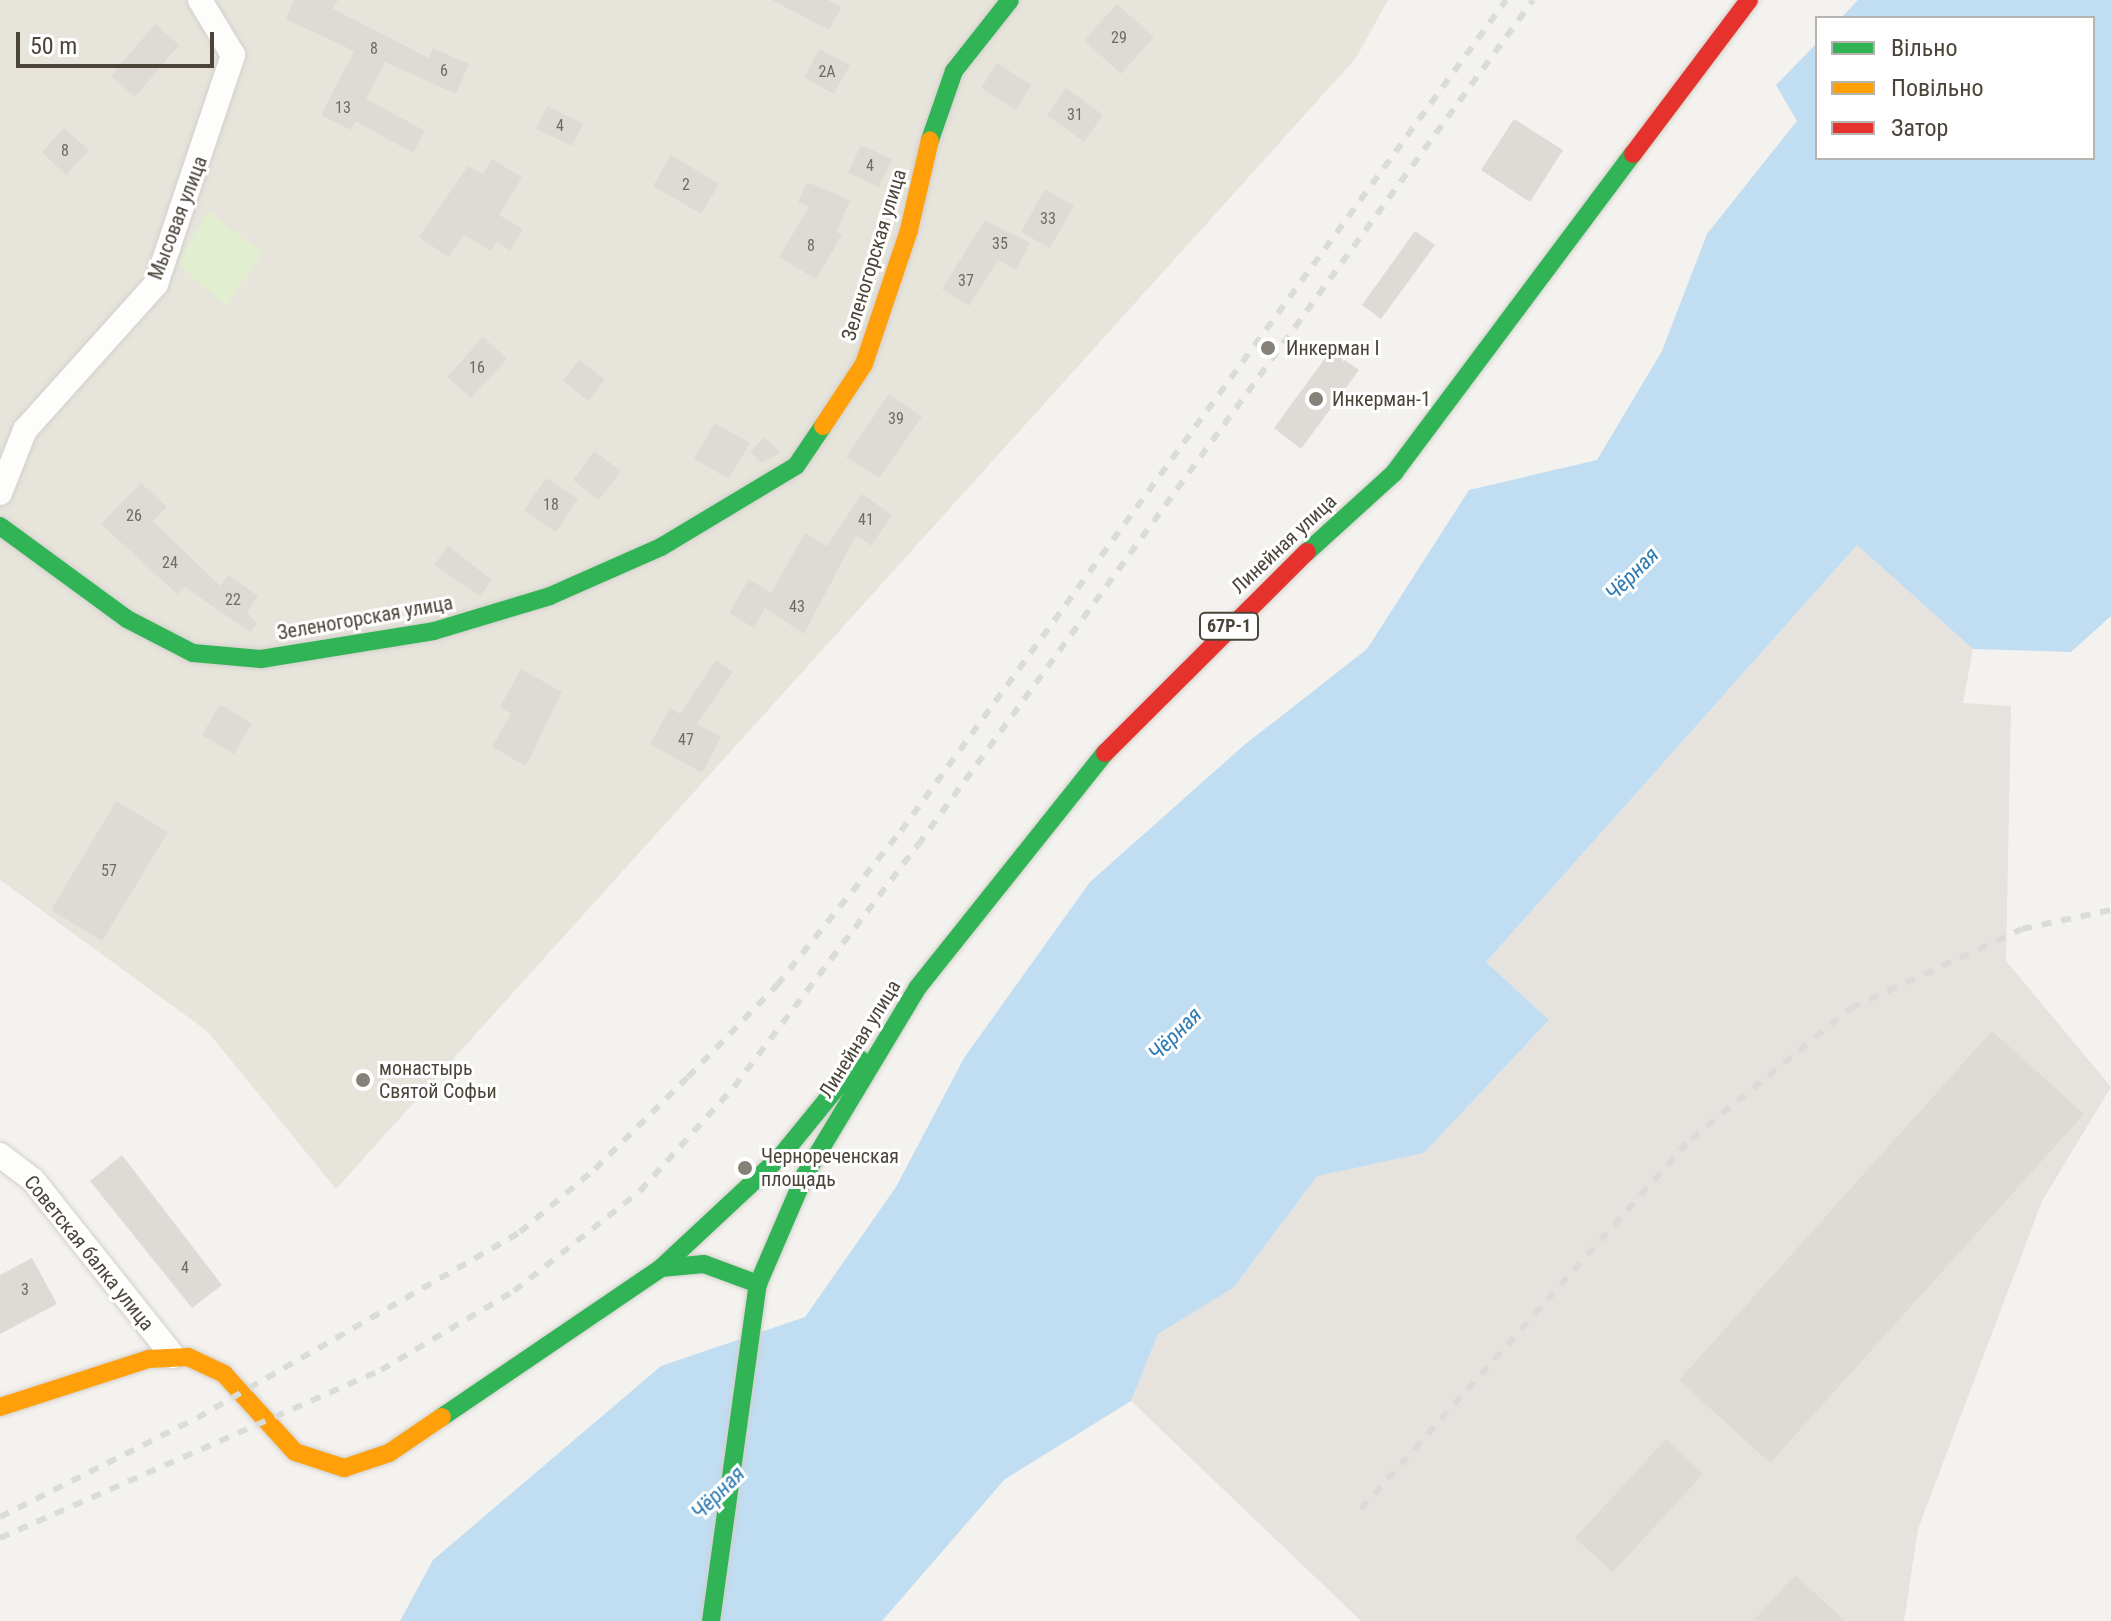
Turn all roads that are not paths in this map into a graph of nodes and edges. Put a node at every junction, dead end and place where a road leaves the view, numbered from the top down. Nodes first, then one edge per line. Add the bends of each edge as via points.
1 (200, 0) edge
2 (1010, 0) edge
3 (1749, 0) edge
4 (0, 493) edge
5 (0, 526) edge
6 (918, 987) junction
7 (0, 1155) edge
8 (661, 1268) junction
9 (758, 1284) junction
10 (173, 1356) junction
11 (0, 1407) edge
12 (711, 1621) edge

1 - 4 street, Мысовая улица via 233,55 156,284 25,430
2 - 5 main road, Зеленогорская улица via 954,71 938,105 909,230 864,364 796,466 661,547 550,596 434,631 261,659 193,653 139,625
3 - 6 main road, Линейная улица / 67Р-1 via 1394,473 1253,602 1088,770
6 - 8 main road via 781,1156
6 - 9 main road, Линейная улица / 67Р-1 via 805,1175
7 - 10 street, Советская балка улица via 33,1180
8 - 9 main road via 704,1264
8 - 10 main road via 389,1453 344,1468 295,1452 224,1374
9 - 12 main road, 67Р-1
10 - 11 main road

